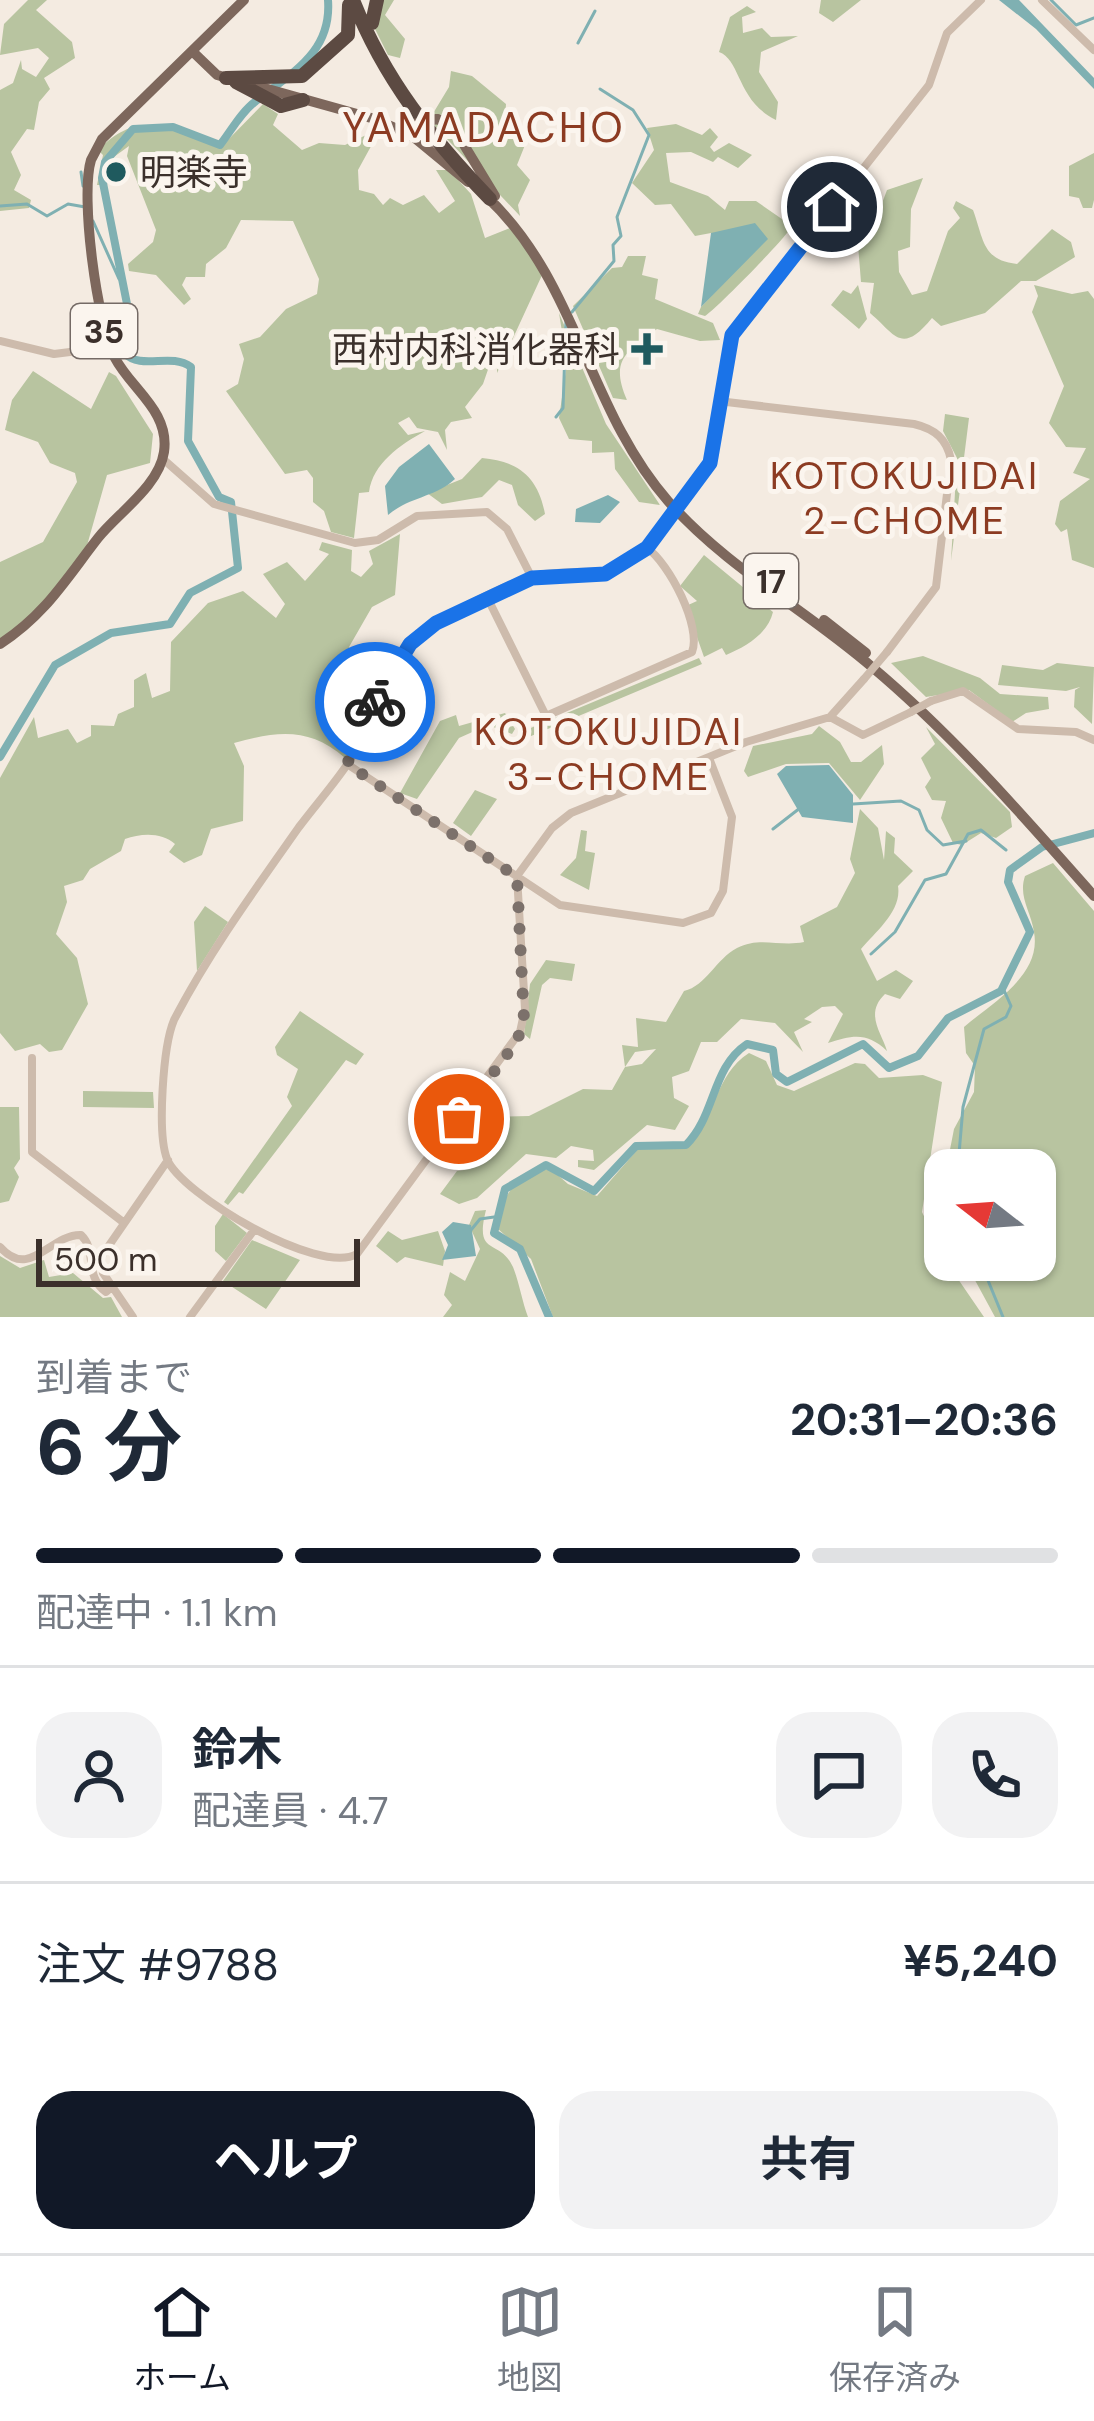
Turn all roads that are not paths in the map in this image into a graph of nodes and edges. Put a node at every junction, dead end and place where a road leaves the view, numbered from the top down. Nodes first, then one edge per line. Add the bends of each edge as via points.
1 (244, 0) edge
2 (353, 0) edge
3 (377, 0) edge
4 (1042, 0) edge
5 (979, 2) edge
6 (1094, 50) edge
7 (192, 51) junction
8 (226, 78) joint
9 (262, 84) junction
10 (277, 97) junction
11 (377, 120) junction
12 (492, 197) junction
13 (0, 341) edge
14 (110, 347) junction
15 (718, 401) junction
16 (166, 462) junction
17 (647, 548) junction
18 (532, 578) junction
19 (488, 599) junction
20 (0, 644) edge
21 (830, 717) junction
22 (1094, 740) edge
23 (709, 758) junction
24 (347, 764) junction
25 (1071, 865) junction
26 (517, 877) junction
27 (1094, 886) edge
28 (1094, 896) edge
29 (32, 1058) dead end
30 (168, 1160) junction
31 (123, 1222) junction
32 (254, 1230) junction
33 (0, 1247) edge
34 (112, 1287) junction
35 (134, 1317) edge
36 (190, 1317) edge

1 - 7 main road, 35
2 - 9 highway via 348,35 302,76
2 - 12 highway, 17 via 402,92
3 - 10 highway via 367,28 318,69 305,96 286,107
4 - 6 street
5 - 15 street via 947,33 918,100 736,328
7 - 8 main road
7 - 14 main road, 35 via 102,139 88,168 99,314
8 - 9 highway
9 - 10 highway
10 - 11 main road
11 - 12 main road via 411,135
11 - 12 main road, bridge via 452,125
12 - 25 main road, 17 via 542,260 619,431 668,500 897,689
13 - 14 street via 54,354
14 - 16 main road, 35 via 158,417
15 - 17 street, bridge via 710,463
15 - 21 street, bridge via 914,424 934,430 952,460 936,587
16 - 18 street via 224,508 361,543 417,516 479,509 503,524
16 - 20 main road via 112,519 46,610
17 - 18 street via 605,574
17 - 19 street via 662,561 692,628 692,652 546,716
18 - 19 street
19 - 24 street via 410,644
21 - 22 street, bridge via 863,735 955,691 972,693 1018,729
21 - 23 street
23 - 26 street via 571,813
23 - 26 street via 732,817 720,902 702,920 572,910
24 - 26 street
24 - 30 street via 174,1020 166,1049
25 - 27 main road, 17
25 - 28 main road, 17
26 - 32 street via 520,1032 368,1243 329,1261
29 - 31 street via 32,1152
30 - 31 street
30 - 32 street
31 - 34 street via 100,1263
32 - 36 street
33 - 34 street via 31,1260 81,1235 92,1279 106,1292
34 - 35 street

